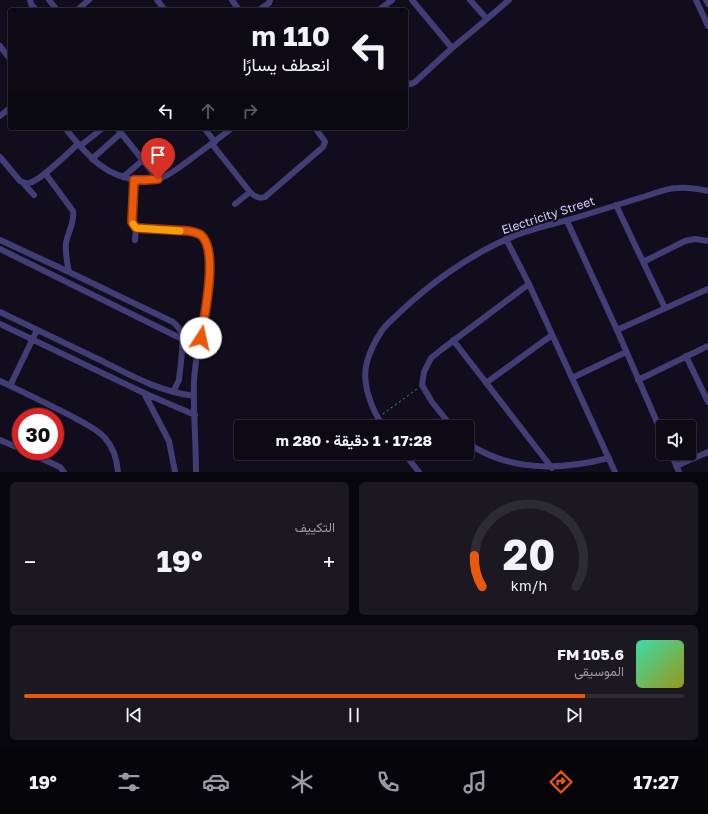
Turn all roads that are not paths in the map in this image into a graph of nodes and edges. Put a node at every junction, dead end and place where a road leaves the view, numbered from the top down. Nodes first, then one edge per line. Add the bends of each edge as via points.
1 (49, 0) edge
2 (89, 0) edge
3 (157, 0) edge
4 (270, 0) edge
5 (392, 0) edge
6 (412, 0) edge
7 (470, 0) edge
8 (508, 0) edge
9 (696, 0) edge
10 (706, 0) edge
11 (384, 2) edge
12 (708, 4) edge
13 (55, 8) edge
14 (79, 8) edge
15 (163, 8) edge
16 (262, 8) edge
17 (487, 20) junction
18 (708, 26) edge
19 (0, 46) edge
20 (452, 48) junction
21 (8, 56) edge
22 (408, 83) edge
23 (8, 110) edge
24 (0, 116) edge
25 (67, 130) edge
26 (100, 130) edge
27 (205, 130) edge
28 (229, 130) edge
29 (317, 130) edge
30 (119, 131) edge
31 (213, 143) junction
32 (79, 145) junction
33 (0, 157) edge
34 (92, 158) junction
35 (143, 160) junction
36 (45, 174) junction
37 (124, 177) junction
38 (158, 179) junction
39 (134, 180) junction
40 (24, 184) junction
41 (708, 191) edge
42 (252, 194) junction
43 (34, 195) dead end
44 (236, 204) dead end
45 (616, 205) junction
46 (567, 221) junction
47 (136, 228) junction
48 (506, 239) junction
49 (0, 240) edge
50 (135, 240) dead end
51 (708, 241) edge
52 (0, 249) edge
53 (643, 262) junction
54 (69, 272) junction
55 (529, 284) junction
56 (708, 289) edge
57 (665, 308) junction
58 (0, 312) edge
59 (0, 324) edge
60 (37, 330) junction
61 (617, 330) junction
62 (552, 335) junction
63 (33, 339) junction
64 (182, 339) junction
65 (453, 340) junction
66 (69, 346) junction
67 (708, 346) edge
68 (626, 352) junction
69 (64, 355) junction
70 (686, 356) junction
71 (572, 378) junction
72 (638, 380) junction
73 (0, 381) edge
74 (486, 383) junction
75 (10, 386) junction
76 (173, 392) junction
77 (144, 393) junction
78 (194, 396) junction
79 (707, 399) edge
80 (195, 415) junction
81 (379, 420) edge
82 (446, 420) edge
83 (656, 420) edge
84 (0, 440) edge
85 (12, 445) edge
86 (474, 446) edge
87 (708, 452) edge
88 (609, 458) junction
89 (45, 460) edge
90 (410, 460) edge
91 (552, 468) junction
92 (678, 469) edge
93 (64, 472) edge
94 (118, 472) edge
95 (175, 472) edge
96 (196, 472) edge
97 (419, 472) edge
98 (615, 472) edge

1 - 13 street
2 - 14 street
3 - 15 street
4 - 16 street
5 - 11 street
6 - 20 street
7 - 17 street
8 - 17 street
9 - 18 street
10 - 12 street
17 - 20 street
19 - 21 street
20 - 22 street via 414,82
23 - 24 street
25 - 32 street
26 - 32 street
27 - 31 street
28 - 31 street
29 - 42 street via 325,142 323,147 265,197 258,198
30 - 34 street
30 - 35 street
31 - 38 street via 171,173
31 - 42 street
32 - 34 street
32 - 36 street
33 - 40 street
34 - 37 street via 102,167
35 - 37 street
35 - 38 street
36 - 40 street via 33,182
36 - 54 street via 74,214 66,245
37 - 39 street
38 - 39 street
39 - 47 street via 131,219
40 - 43 street
41 - 45 street, Electricity Street via 678,188
42 - 44 street
45 - 46 street, Electricity Street
45 - 53 street
46 - 48 street, Electricity Street
46 - 61 street
47 - 50 street
47 - 78 street via 196,232 207,245 210,255 209,286 194,380
48 - 55 street
48 - 81 street, Electricity Street via 475,255 428,287 382,331 366,363 367,390
49 - 54 street
51 - 53 street via 695,239 685,242
52 - 64 street
53 - 57 street
54 - 64 street via 173,322 180,330
55 - 62 street
55 - 65 street
56 - 57 street
57 - 61 street
58 - 60 street
59 - 63 street
60 - 63 street
60 - 66 street
61 - 68 street
62 - 71 street
62 - 74 street
63 - 69 street
63 - 75 street
64 - 76 street via 179,380
65 - 74 street
65 - 82 street via 431,358 424,372 422,386
66 - 69 street
66 - 76 street via 150,385
67 - 70 street
68 - 71 street
68 - 72 street
69 - 77 street
70 - 72 street
70 - 79 street
71 - 88 street
72 - 83 street
73 - 75 street
74 - 91 street
75 - 94 street via 95,429 110,444
76 - 78 street
77 - 80 street
77 - 95 street via 168,441
78 - 80 street
80 - 96 street
84 - 85 street
86 - 91 street via 498,459 519,465
87 - 92 street
88 - 91 street
88 - 98 street
89 - 93 street via 60,467
90 - 97 street

